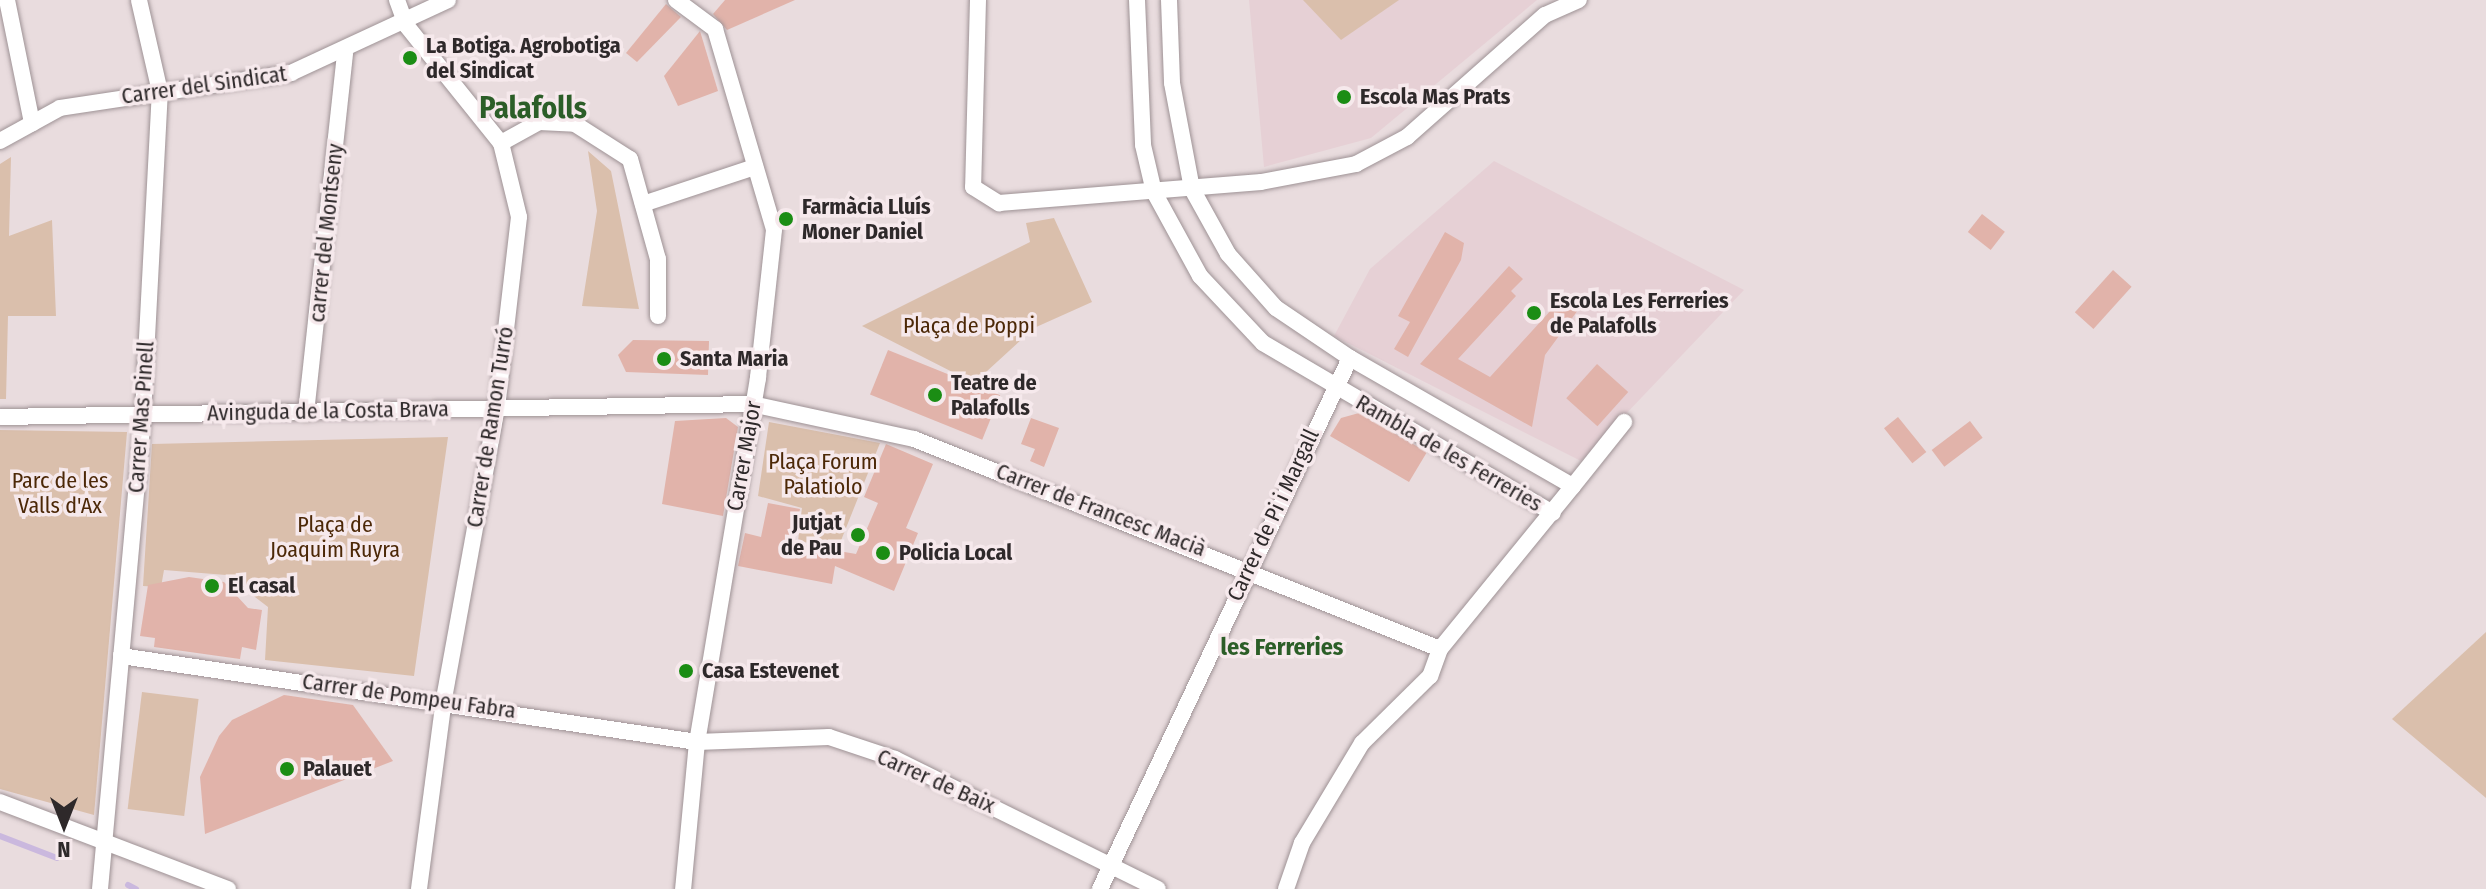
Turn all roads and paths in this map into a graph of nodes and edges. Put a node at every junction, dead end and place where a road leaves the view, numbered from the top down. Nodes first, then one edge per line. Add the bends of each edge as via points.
1 (7, 0) edge
2 (139, 0) edge
3 (397, 0) edge
4 (448, 0) edge
5 (676, 0) edge
6 (978, 0) edge
7 (1137, 0) edge
8 (1169, 0) edge
9 (1579, 0) edge
10 (406, 25) junction
11 (345, 53) junction
12 (160, 92) junction
13 (32, 123) junction
14 (0, 141) edge
15 (501, 143) junction
16 (755, 167) junction
17 (1192, 189) junction
18 (1154, 192) junction
19 (643, 204) junction
20 (658, 316) dead end
21 (1350, 358) junction
22 (1334, 386) junction
23 (752, 404) junction
24 (497, 407) junction
25 (306, 413) junction
26 (143, 414) junction
27 (0, 417) edge
28 (1624, 422) dead end
29 (1573, 486) junction
30 (1553, 513) junction
31 (1249, 567) junction
32 (1440, 649) junction
33 (121, 656) junction
34 (444, 699) junction
35 (697, 742) junction
36 (0, 802) edge
37 (105, 836) junction
38 (1110, 861) junction
39 (100, 889) edge
40 (228, 889) edge
41 (419, 889) edge
42 (683, 889) edge
43 (1100, 889) edge
44 (1158, 889) edge
45 (1286, 889) edge

1 - 13 street
2 - 12 street, Carrer Mas Pinell
3 - 10 street, Carrer de Ramon Turró
4 - 10 street, Carrer del Sindicat
5 - 16 street, Carrer Major via 715,29
6 - 18 street via 973,187 984,199
7 - 18 street, Rambla de les Ferreries via 1143,145
8 - 17 street, Rambla de les Ferreries via 1172,83
9 - 17 street via 1545,15 1424,123 1379,152 1311,175
10 - 11 street, Carrer del Sindicat
10 - 15 street, Carrer de Ramon Turró
11 - 12 street, Carrer del Sindicat via 291,73
11 - 25 street, carrer del Montseny
12 - 13 street, Carrer del Sindicat via 60,108
12 - 26 street, Carrer Mas Pinell
13 - 14 street, Carrer del Sindicat
15 - 19 street via 539,122 575,124 630,159
15 - 24 street, Carrer de Ramon Turró via 519,217
16 - 19 street
16 - 23 street, Carrer Major via 774,230
17 - 18 street
17 - 21 street, Rambla de les Ferreries via 1228,254 1276,308
18 - 22 street, Rambla de les Ferreries via 1221,301 1263,343
19 - 20 street via 658,259
21 - 22 street, Carrer de Pi i Margall
21 - 29 street, Rambla de les Ferreries
22 - 30 street, Rambla de les Ferreries
22 - 31 street, Carrer de Pi i Margall
23 - 24 street, Avinguda de la Costa Brava
23 - 31 street, Carrer de Francesc Macià via 914,439
23 - 35 street, Carrer Major
24 - 25 street, Avinguda de la Costa Brava
24 - 34 street, Carrer de Ramon Turró
25 - 26 street, Avinguda de la Costa Brava
26 - 27 street, Avinguda de la Costa Brava
26 - 33 street, Carrer Mas Pinell
28 - 29 street
29 - 30 street, Rambla de les Ferreries
30 - 32 street
31 - 32 street, Carrer de Francesc Macià
31 - 38 street, Carrer de Pi i Margall
32 - 45 street via 1430,676 1362,743 1302,843
33 - 34 street, Carrer de Pompeu Fabra
33 - 37 street, Carrer Mas Pinell
34 - 35 street, Carrer de Pompeu Fabra
34 - 41 street, Carrer de Ramon Turró
35 - 38 street, Carrer de Baix via 829,737 895,759
35 - 42 street, Carrer Major
36 - 37 street
37 - 39 street, Carrer Mas Pinell
37 - 40 street
38 - 43 street, Carrer de Pi i Margall
38 - 44 street, Carrer de Baix

